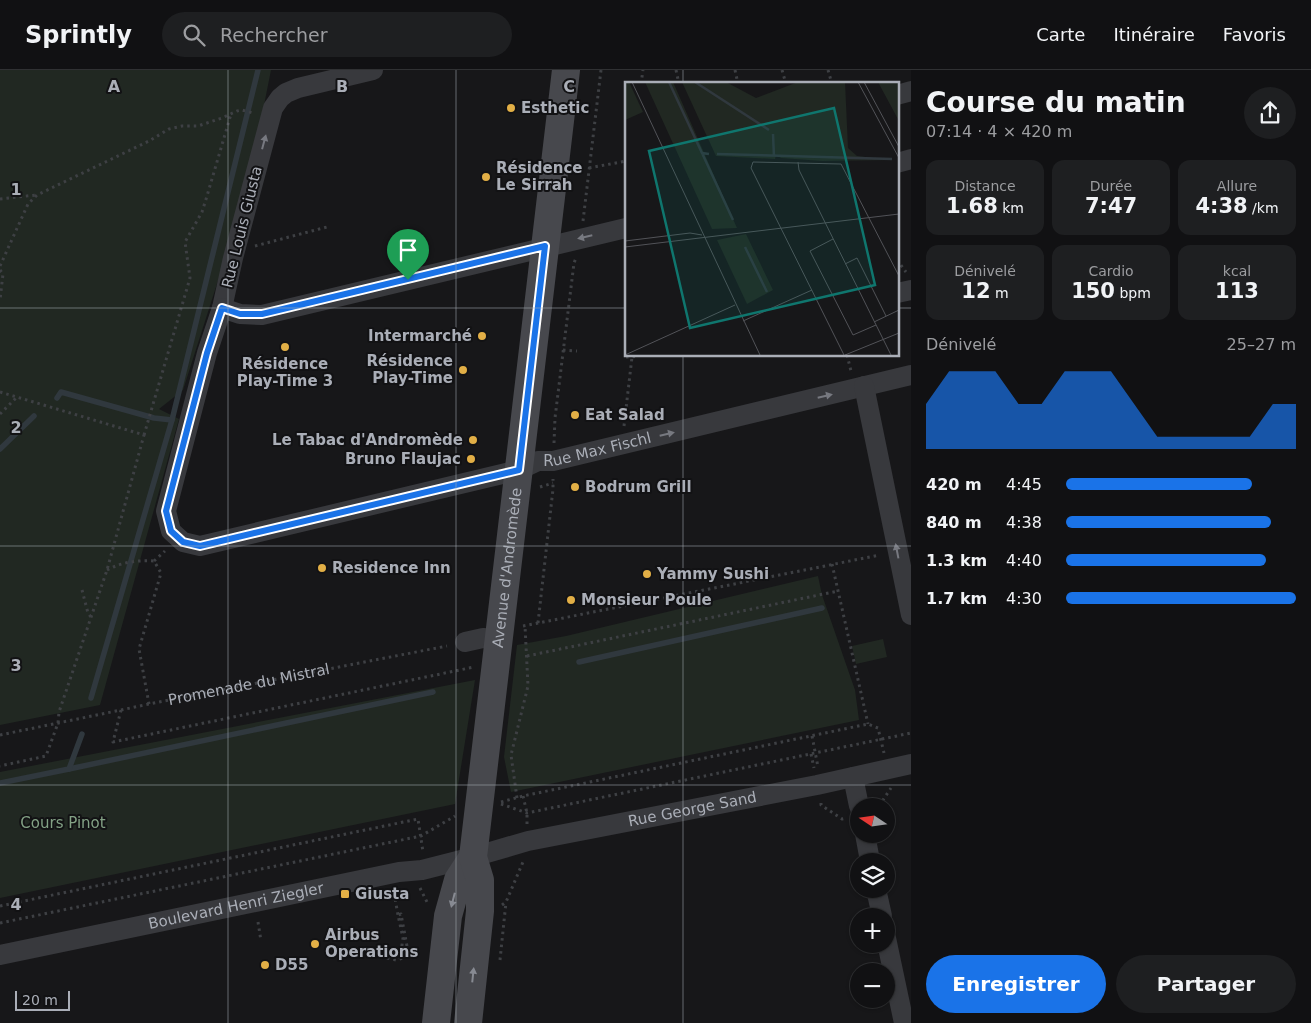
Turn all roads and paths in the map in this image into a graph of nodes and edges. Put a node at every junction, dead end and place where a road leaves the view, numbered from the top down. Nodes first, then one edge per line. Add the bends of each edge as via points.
1 (373, 70) edge
2 (566, 70) edge
3 (601, 70) edge
4 (911, 91) edge
5 (898, 95) edge
6 (242, 110) dead end
7 (231, 114) junction
8 (911, 160) edge
9 (625, 161) edge
10 (898, 163) edge
11 (589, 168) junction
12 (37, 195) junction
13 (0, 199) edge
14 (582, 226) dead end
15 (328, 227) dead end
16 (625, 228) edge
17 (254, 246) dead end
18 (545, 246) junction
19 (898, 262) edge
20 (0, 266) edge
21 (0, 270) edge
22 (573, 270) dead end
23 (909, 282) edge
24 (898, 292) edge
25 (0, 300) edge
26 (222, 308) junction
27 (563, 350) junction
28 (577, 351) dead end
29 (632, 356) edge
30 (847, 356) edge
31 (626, 357) dead end
32 (911, 375) edge
33 (858, 381) junction
34 (0, 392) edge
35 (18, 397) junction
36 (0, 414) edge
37 (623, 431) dead end
38 (144, 435) junction
39 (554, 447) dead end
40 (519, 470) junction
41 (553, 489) dead end
42 (171, 531) joint
43 (881, 555) dead end
44 (832, 564) junction
45 (107, 570) junction
46 (82, 590) dead end
47 (838, 591) junction
48 (911, 615) edge
49 (91, 617) junction
50 (538, 623) junction
51 (508, 632) junction
52 (465, 642) joint
53 (527, 656) junction
54 (480, 666) dead end
55 (149, 704) junction
56 (121, 710) junction
57 (58, 723) junction
58 (868, 724) junction
59 (911, 734) edge
60 (0, 735) edge
61 (812, 736) junction
62 (881, 740) junction
63 (815, 753) junction
64 (911, 764) edge
65 (0, 766) edge
66 (818, 767) dead end
67 (853, 777) junction
68 (892, 788) dead end
69 (517, 798) junction
70 (857, 798) edge
71 (885, 798) edge
72 (821, 805) dead end
73 (455, 816) dead end
74 (842, 819) dead end
75 (421, 836) junction
76 (423, 856) dead end
77 (473, 857) junction
78 (394, 893) dead end
79 (0, 906) edge
80 (398, 915) junction
81 (258, 922) dead end
82 (0, 923) edge
83 (261, 941) dead end
84 (889, 953) edge
85 (0, 954) edge
86 (419, 954) dead end
87 (409, 957) junction
88 (387, 958) dead end
89 (400, 959) junction
90 (436, 1023) edge
91 (468, 1023) edge
92 (904, 1023) edge

26 -> 1 street, Rue Louis Giusta via 273,108 286,93 298,88
2 - 18 street, Avenue d'Andromède
3 - 11 path
4 - 5 street
6 - 7 path
7 - 12 path via 198,126 169,130
7 - 38 path via 202,212 185,242 190,278
8 - 10 street
9 - 11 path
11 - 14 path
12 - 13 path
12 - 20 path via 28,204
15 - 17 path
16 -> 18 street
18 - 26 street via 262,314 240,314
18 - 40 street, Avenue d'Andromède
19 - 23 path
21 - 25 path via 3,274
22 - 27 path
23 - 24 street
26 - 42 street, Rue Louis Giusta via 166,511
27 - 28 path
27 - 39 path
29 - 31 path
29 - 37 path
30 - 33 path
32 - 33 street, Rue Max Fischl
40 -> 33 street, Rue Max Fischl via 538,462 553,461
48 -> 33 street
34 - 35 path
35 - 36 path
35 - 38 path
38 - 45 path
40 - 42 street, Rue Max Fischl via 200,546 183,542
40 - 51 street, Avenue d'Andromède
41 - 50 path
43 - 44 path
44 - 47 path
44 - 50 path
45 - 49 path
45 - 55 path via 139,560 154,560 161,573 139,649
46 - 49 path
47 - 53 path
47 - 58 path
49 - 57 path
50 - 51 path
51 - 52 street
51 - 53 path
51 - 77 street, Avenue d'Andromède
52 - 55 path, Promenade du Mistral
53 - 69 path via 528,686 511,754
54 - 56 path via 113,742
55 - 56 path, Promenade du Mistral
56 - 57 path, Promenade du Mistral
57 - 60 path, Promenade du Mistral
57 - 65 path via 46,756
58 - 61 path
58 - 62 path via 878,728
59 - 62 path
61 - 63 path
61 - 69 path
62 - 63 path
63 - 66 path
63 - 69 path via 527,812 498,803
64 - 67 street, Rue George Sand
67 - 70 street
67 - 77 street, Rue George Sand via 528,841
68 - 71 path
72 - 74 path
73 - 75 path
75 - 76 path
75 - 79 path via 418,820
75 - 82 path
77 - 85 street, Boulevard Henri Ziegler
77 -> 90 street, Avenue d'Andromède via 458,880 448,916
91 -> 77 street, Avenue d'Andromède via 480,911 480,880
78 - 80 path
80 - 87 path via 401,914
80 - 89 path via 403,938
81 - 83 path
84 - 92 street
86 - 87 path
87 - 89 path
88 - 89 path

